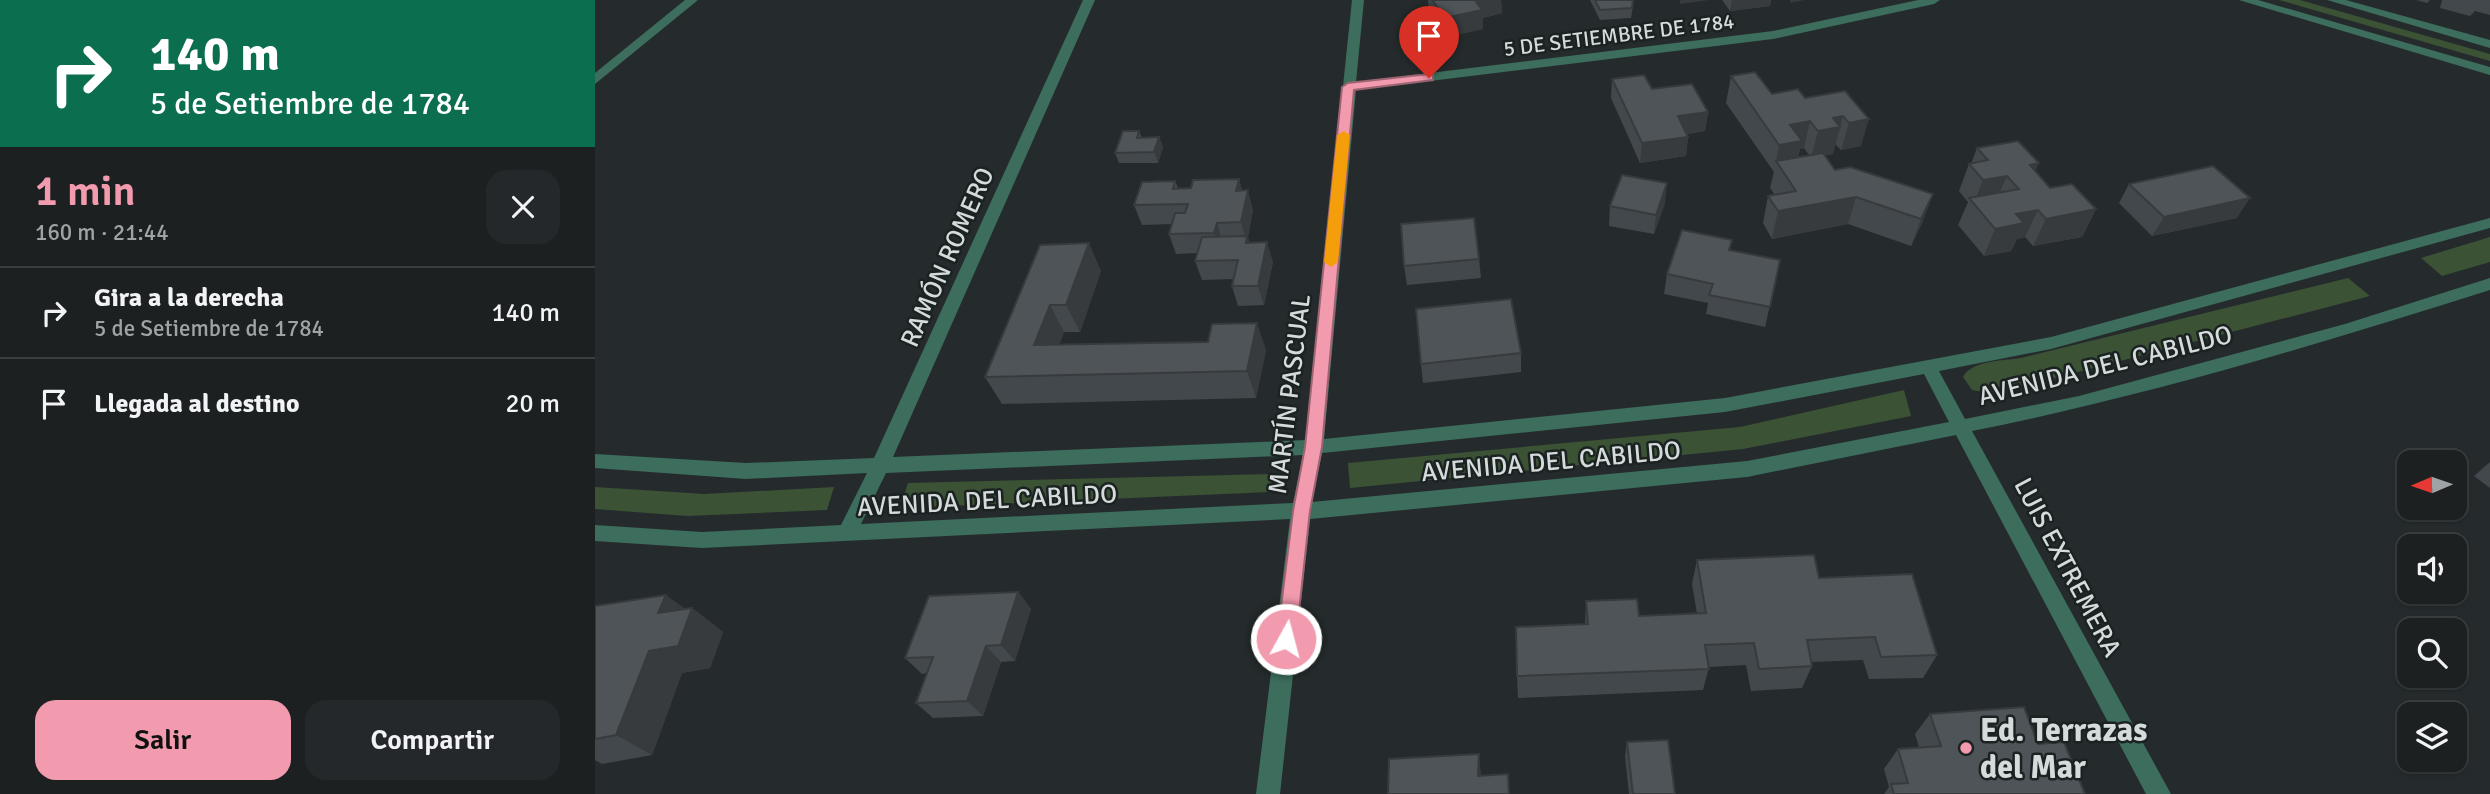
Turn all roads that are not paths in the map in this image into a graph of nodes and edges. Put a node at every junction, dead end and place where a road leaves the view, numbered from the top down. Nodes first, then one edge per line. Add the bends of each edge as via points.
1 (692, 0) edge
2 (1089, 0) edge
3 (1358, 0) edge
4 (1934, 0) edge
5 (2245, 0) edge
6 (2333, 0) edge
7 (2490, 44) edge
8 (2490, 71) edge
9 (598, 75) edge
10 (1348, 87) junction
11 (2490, 223) edge
12 (2490, 284) edge
13 (1929, 366) junction
14 (1963, 426) junction
15 (1314, 447) junction
16 (595, 461) edge
17 (880, 466) junction
18 (1301, 511) junction
19 (846, 533) junction
20 (595, 534) edge
21 (1268, 794) edge
22 (2159, 794) edge

1 - 9 street
2 - 17 street, RAMÓN ROMERO
3 - 10 street, MARTÍN PASCUAL
4 - 10 street, 5 DE SETIEMBRE DE 1784 via 1773,35
5 - 8 street
6 - 7 street
10 - 15 street, MARTÍN PASCUAL
11 - 13 street, AVENIDA DEL CABILDO via 2051,343
12 - 14 street, AVENIDA DEL CABILDO via 2079,403
13 - 14 street, LUIS EXTREMERA
13 - 15 street, AVENIDA DEL CABILDO via 1725,405
14 - 18 street, AVENIDA DEL CABILDO via 1747,469
14 - 22 street, LUIS EXTREMERA
15 - 17 street, AVENIDA DEL CABILDO
15 - 18 street, MARTÍN PASCUAL
16 - 17 street, AVENIDA DEL CABILDO via 745,471
17 - 19 street, RAMÓN ROMERO
18 - 19 street, AVENIDA DEL CABILDO
18 - 21 street, MARTÍN PASCUAL
19 - 20 street, AVENIDA DEL CABILDO via 702,540

